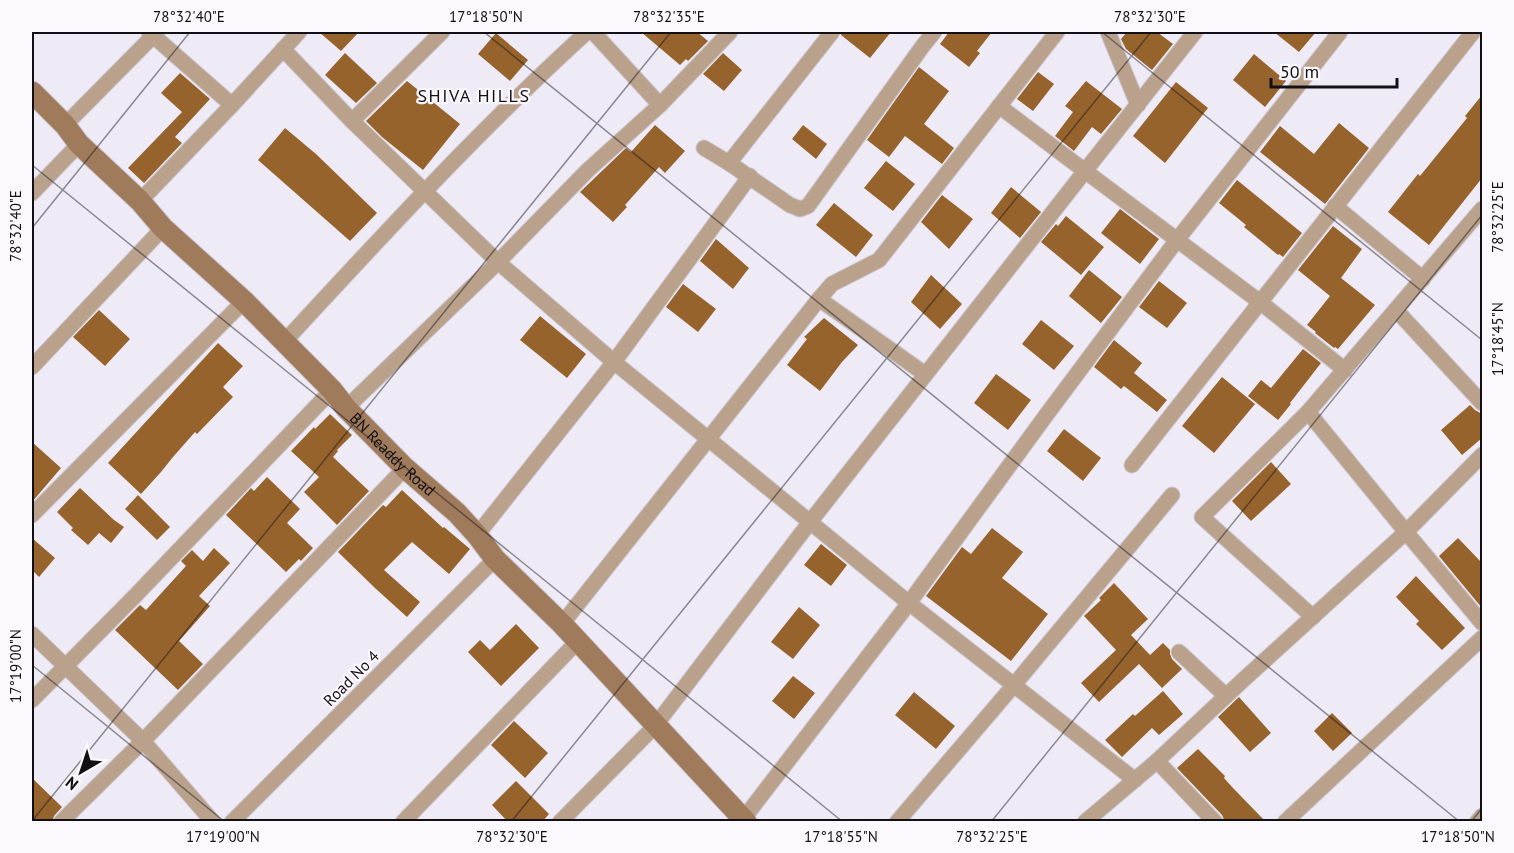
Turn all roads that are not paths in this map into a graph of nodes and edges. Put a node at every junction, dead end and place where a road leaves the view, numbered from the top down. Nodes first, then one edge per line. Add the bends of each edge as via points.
1 (299, 32) edge
2 (442, 32) edge
3 (587, 32) edge
4 (592, 32) edge
5 (730, 32) edge
6 (832, 32) edge
7 (934, 32) edge
8 (1057, 32) edge
9 (1108, 32) edge
10 (1195, 32) edge
11 (1340, 32) edge
12 (1473, 32) edge
13 (153, 33) edge
14 (283, 49) junction
15 (32, 92) edge
16 (232, 105) junction
17 (660, 105) junction
18 (999, 105) junction
19 (1138, 105) junction
20 (352, 121) junction
21 (65, 125) junction
22 (79, 144) junction
23 (704, 148) dead end
24 (729, 163) junction
25 (1085, 171) junction
26 (750, 176) junction
27 (424, 191) junction
28 (32, 193) edge
29 (140, 201) junction
30 (1335, 206) junction
31 (1482, 209) edge
32 (163, 228) junction
33 (1177, 240) junction
34 (498, 262) junction
35 (1423, 279) junction
36 (819, 299) junction
37 (244, 302) junction
38 (1260, 302) junction
39 (1396, 310) junction
40 (284, 342) junction
41 (614, 362) junction
42 (32, 367) edge
43 (1345, 370) junction
44 (925, 374) junction
45 (332, 390) junction
46 (1482, 403) edge
47 (346, 408) junction
48 (1308, 412) junction
49 (710, 439) junction
50 (1482, 455) edge
51 (1132, 465) dead end
52 (405, 468) junction
53 (1172, 495) dead end
54 (32, 515) edge
55 (810, 522) junction
56 (1406, 532) junction
57 (477, 535) junction
58 (495, 559) junction
59 (909, 603) junction
60 (1312, 617) junction
61 (1482, 623) edge
62 (562, 624) junction
63 (32, 634) edge
64 (1482, 638) edge
65 (578, 641) junction
66 (1179, 652) dead end
67 (65, 666) junction
68 (1014, 685) junction
69 (1226, 696) junction
70 (32, 700) edge
71 (655, 726) junction
72 (143, 741) junction
73 (1157, 761) junction
74 (1135, 780) junction
75 (1482, 816) edge
76 (744, 821) edge
77 (61, 822) edge
78 (213, 822) edge
79 (232, 822) edge
80 (403, 822) edge
81 (560, 822) edge
82 (897, 822) edge
83 (1085, 822) edge
84 (1215, 822) edge
85 (1285, 822) edge
86 (1477, 822) edge

1 - 14 street
2 - 20 street
3 - 27 street
4 - 17 street
5 - 17 street
6 - 24 street
7 - 26 street via 808,206 800,209 790,205
8 - 18 street
9 - 19 street
10 - 19 street
11 - 33 street
12 - 30 street
13 - 16 street
13 - 21 street
14 - 16 street
14 - 20 street
15 - 21 street, BN Readdy Road
16 - 29 street
17 - 34 street via 588,170
18 - 25 street
18 - 36 street via 879,260 832,284
19 - 25 street
20 - 27 street
21 - 22 street, BN Readdy Road
22 - 28 street
22 - 29 street, BN Readdy Road
23 - 24 street
24 - 26 street
25 - 33 street
25 - 44 street
26 - 41 street
27 - 34 street
27 - 40 street
29 - 32 street, BN Readdy Road
30 - 35 street
30 - 38 street
31 - 35 street
32 - 37 street, BN Readdy Road
32 - 42 street
33 - 38 street
33 - 59 street
34 - 41 street
34 - 47 street
35 - 39 street
36 - 44 street
36 - 49 street
37 - 40 street, BN Readdy Road
37 - 54 street
38 - 43 street
38 - 51 street
39 - 43 street
39 - 46 street
40 - 45 street, BN Readdy Road
41 - 49 street
41 - 57 street
43 - 48 street
44 - 55 street
45 - 47 street, BN Readdy Road
45 - 67 street
47 - 52 street, BN Readdy Road
48 - 56 street
48 - 60 street via 1202,517
49 - 55 street
49 - 62 street
50 - 56 street
52 - 57 street, BN Readdy Road
52 - 72 street
53 - 68 street
55 - 59 street
55 - 71 street
56 - 60 street
56 - 61 street
57 - 58 street, BN Readdy Road
58 - 62 street, BN Readdy Road
58 - 79 street, Road No 4
59 - 68 street
59 - 76 street
60 - 69 street
62 - 65 street, BN Readdy Road
63 - 67 street
64 - 85 street
65 - 71 street, BN Readdy Road
65 - 80 street
66 - 69 street
67 - 70 street
67 - 72 street
68 - 74 street
68 - 82 street
69 - 73 street
71 - 76 street, BN Readdy Road
71 - 81 street
72 - 77 street
72 - 78 street
73 - 74 street
73 - 84 street
74 - 83 street
75 - 86 street

